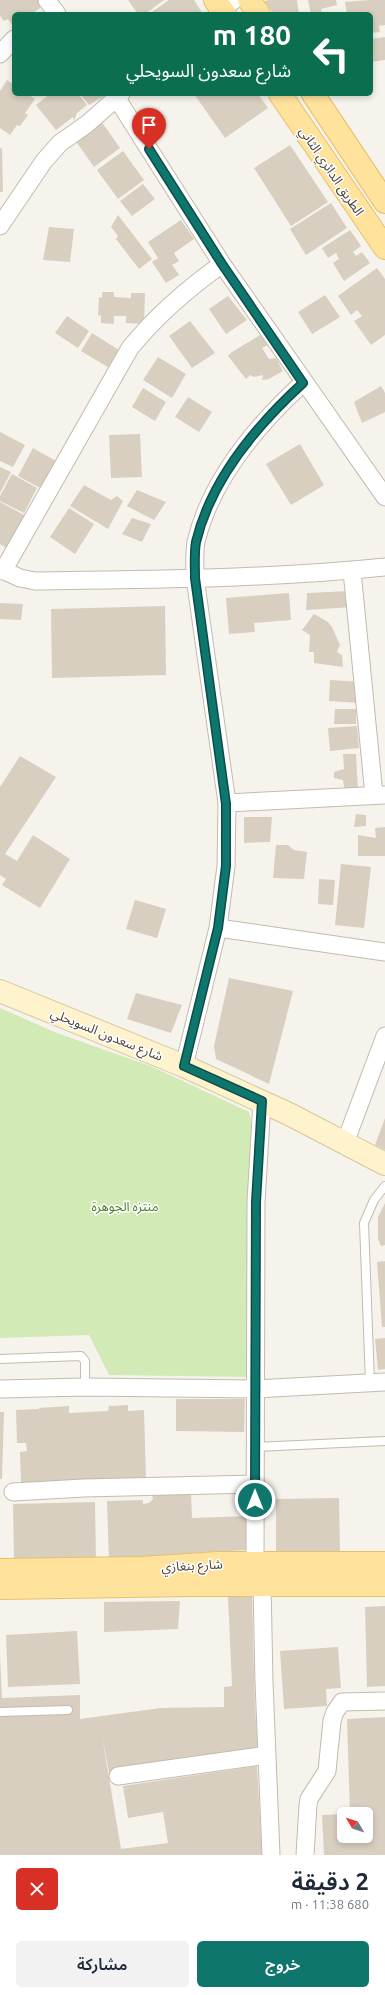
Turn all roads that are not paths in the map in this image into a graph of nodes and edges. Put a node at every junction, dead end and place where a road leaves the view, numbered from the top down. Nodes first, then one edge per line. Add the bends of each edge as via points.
1 (249, 0) edge
2 (258, 12) edge
3 (12, 41) edge
4 (0, 54) edge
5 (116, 96) edge
6 (118, 96) edge
7 (281, 96) edge
8 (314, 96) edge
9 (385, 202) edge
10 (0, 226) edge
11 (385, 248) edge
12 (222, 264) junction
13 (303, 383) junction
14 (385, 497) edge
15 (385, 567) edge
16 (2, 570) edge
17 (352, 571) junction
18 (195, 578) junction
19 (379, 795) edge
20 (226, 804) junction
21 (218, 928) junction
22 (385, 952) edge
23 (0, 990) edge
24 (385, 1036) edge
25 (184, 1066) junction
26 (262, 1101) junction
27 (345, 1143) junction
28 (385, 1164) edge
29 (385, 1186) edge
30 (0, 1359) edge
31 (377, 1382) edge
32 (86, 1387) junction
33 (0, 1389) edge
34 (255, 1389) junction
35 (385, 1441) edge
36 (255, 1447) junction
37 (255, 1484) junction
38 (13, 1492) dead end
39 (255, 1563) junction
40 (385, 1563) edge
41 (0, 1570) edge
42 (262, 1584) junction
43 (385, 1585) edge
44 (0, 1588) edge
45 (385, 1701) edge
46 (68, 1710) dead end
47 (0, 1712) edge
48 (267, 1754) junction
49 (118, 1776) dead end
50 (271, 1855) edge
51 (305, 1855) edge

1 - 2 main road
3 - 4 street
5 - 10 street via 44,161
6 - 12 street
7 - 11 main road, الطريق الدائري الثاني
8 - 9 main road, الطريق الدائري الثاني
12 - 13 street
12 - 16 street via 171,304 130,348
13 - 14 street
13 - 18 street via 259,427 225,476 202,522 196,543
15 - 17 street
16 - 18 street via 35,581
17 - 18 street
17 - 19 street
18 - 20 street
19 - 20 street
20 - 21 street via 226,866
21 - 22 street
21 - 25 street
23 - 25 main road, شارع سعدون السويحلي
24 - 27 street
25 - 26 main road, شارع سعدون السويحلي
26 - 27 main road, شارع سعدون السويحلي
26 - 34 street via 256,1202
27 - 28 main road, شارع سعدون السويحلي
29 - 31 lane via 374,1200 364,1223
30 - 32 lane via 81,1356 85,1361
31 - 34 street
32 - 33 street
32 - 34 street
34 - 36 street
35 - 36 lane
36 - 37 street
37 - 38 street
37 - 39 street
39 - 40 main road, شارع بنغازي
39 - 41 main road, شارع بنغازي
42 - 43 main road, شارع بنغازي
42 - 44 main road, شارع بنغازي
42 - 48 street
45 - 51 street via 342,1702 335,1712 330,1729 329,1765 308,1804
46 - 47 lane
48 - 49 street
48 - 50 street

